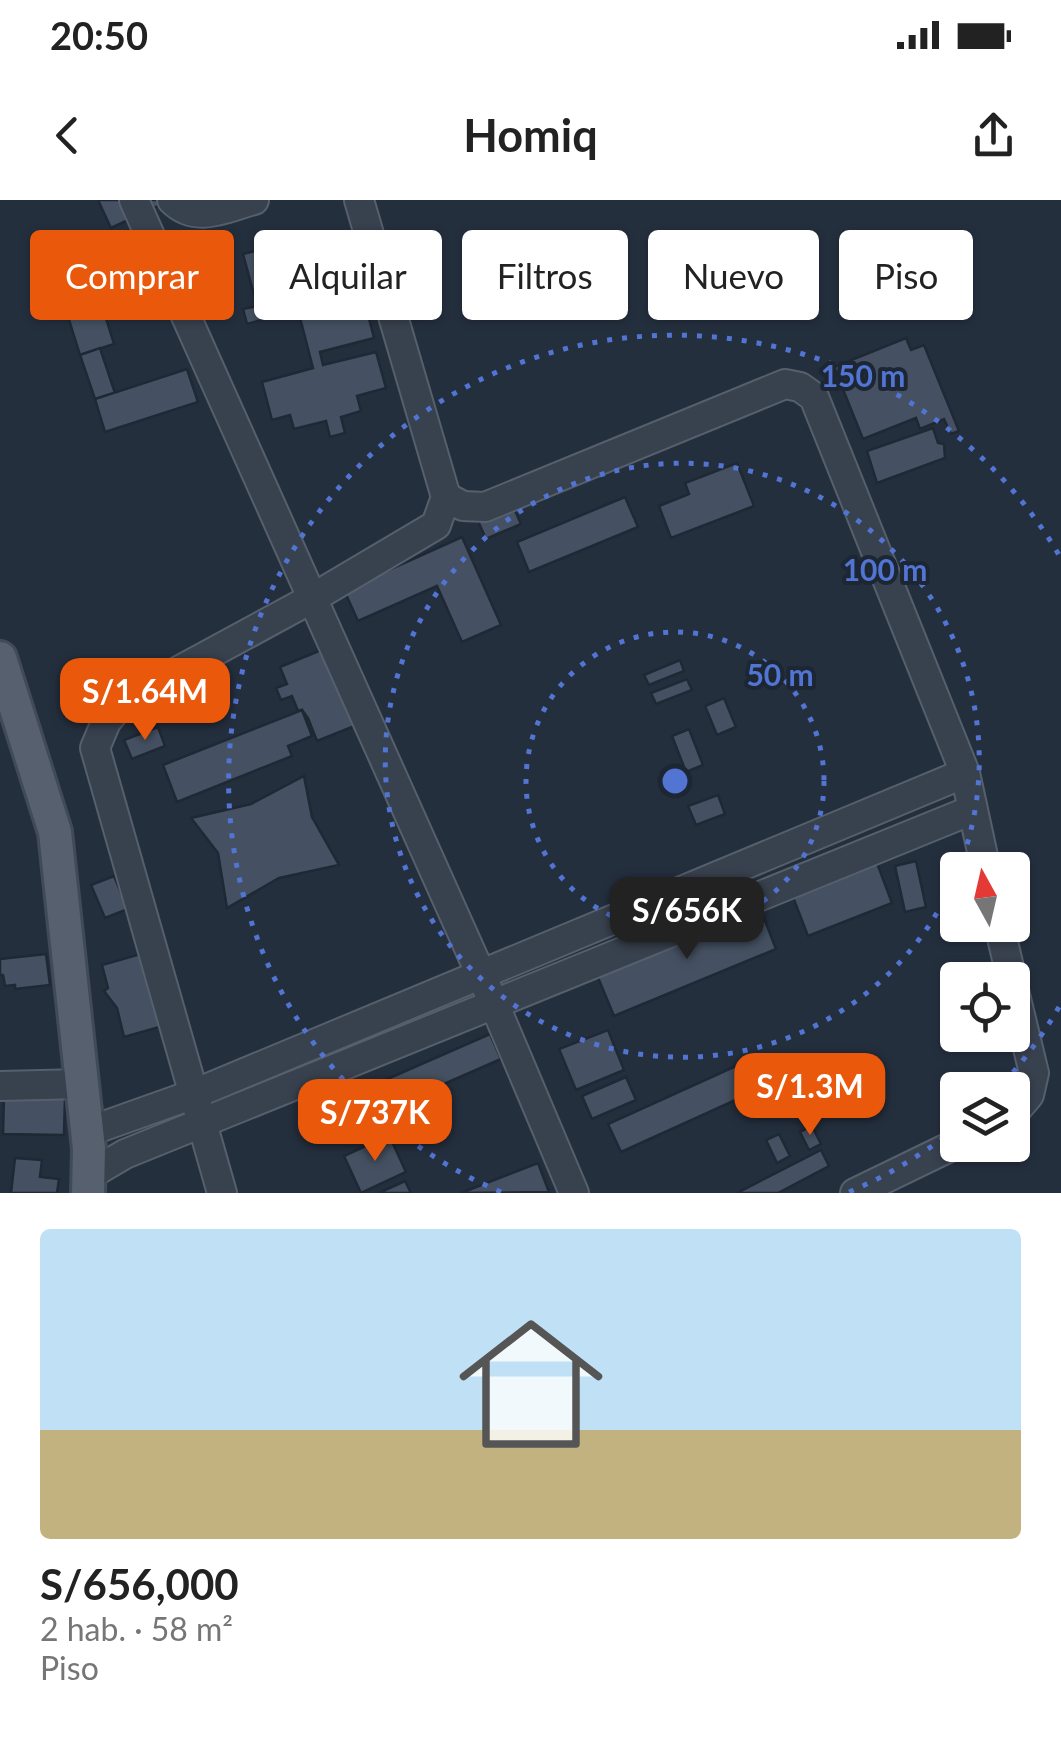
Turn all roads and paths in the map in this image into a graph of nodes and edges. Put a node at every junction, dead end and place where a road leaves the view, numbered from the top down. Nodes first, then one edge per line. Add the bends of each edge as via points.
1 (134, 200) edge
2 (172, 200) edge
3 (254, 200) edge
4 (359, 200) edge
5 (446, 497) junction
6 (311, 599) junction
7 (0, 658) edge
8 (965, 773) junction
9 (972, 810) junction
10 (982, 852) edge
11 (754, 862) junction
12 (768, 894) junction
13 (480, 975) junction
14 (495, 1006) junction
15 (1029, 1052) edge
16 (82, 1084) junction
17 (0, 1086) edge
18 (1030, 1088) edge
19 (194, 1094) junction
20 (202, 1123) junction
21 (87, 1132) junction
22 (940, 1152) edge
23 (89, 1183) edge
24 (222, 1193) edge
25 (574, 1193) edge
26 (855, 1193) edge

1 - 6 street
2 - 3 street via 188,213 203,214
4 - 5 street
5 - 6 street via 436,524
5 - 8 street via 462,506 485,506 786,384 800,387 814,397
6 - 13 street
6 - 19 street via 123,701 95,748
7 - 16 main road via 55,832
8 - 9 street
8 - 11 street
9 - 10 street
9 - 12 street
11 - 12 street
11 - 13 street
12 - 14 street
13 - 14 street
13 - 19 street
14 - 20 street
14 - 25 street
15 - 18 street
16 - 17 street
16 - 21 main road
19 - 20 street
19 - 21 street
20 - 23 street via 126,1154
20 - 24 street
21 - 23 main road
22 - 26 street

